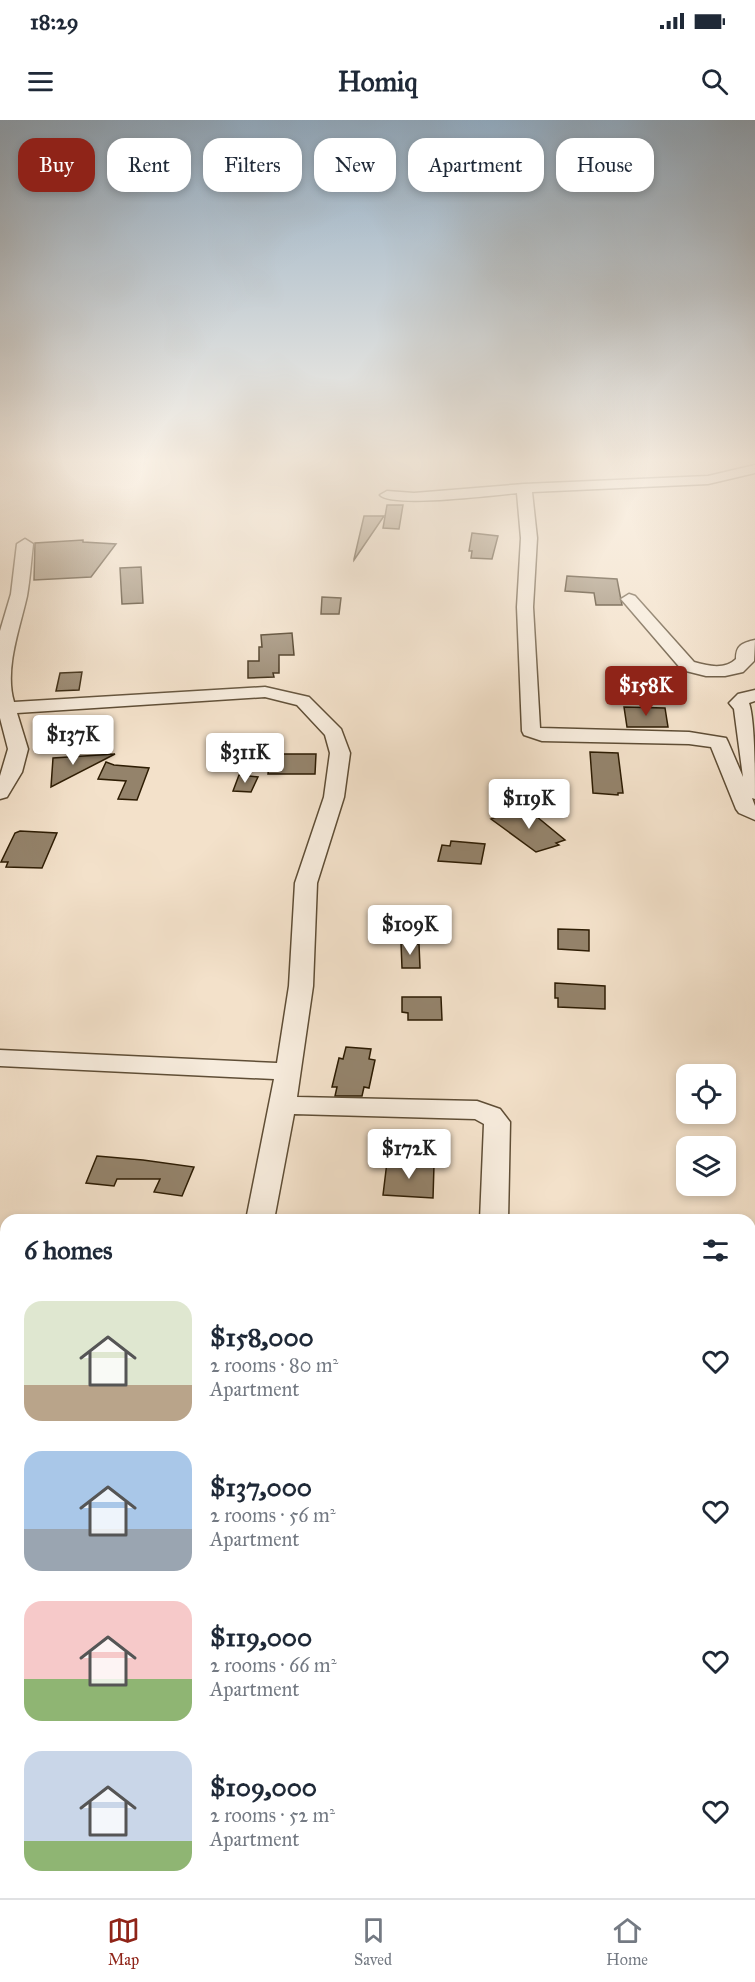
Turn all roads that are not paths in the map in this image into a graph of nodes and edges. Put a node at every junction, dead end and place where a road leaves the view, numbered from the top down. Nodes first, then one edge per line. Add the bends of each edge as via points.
1 (529, 541) edge
2 (25, 544) dead end
3 (629, 599) dead end
4 (755, 645) edge
5 (755, 695) edge
6 (6, 708) junction
7 (0, 792) edge
8 (755, 793) edge
9 (755, 814) edge
10 (0, 1058) edge
11 (289, 1072) junction
12 (283, 1106) junction
13 (261, 1214) edge
14 (494, 1214) edge

1 - 9 street via 525,607 531,731 542,735 719,742 746,809
2 - 6 street via 19,594 6,640 2,693
3 - 4 street via 688,666 706,671 736,668 745,661 746,649
5 - 8 street via 738,703 743,708
6 - 7 street via 18,749 12,772
6 - 11 street via 265,692 303,701 334,733 340,753 334,797 306,883 301,986
10 - 11 street
11 - 12 street
12 - 13 street
12 - 14 street via 477,1110 491,1115 496,1122

